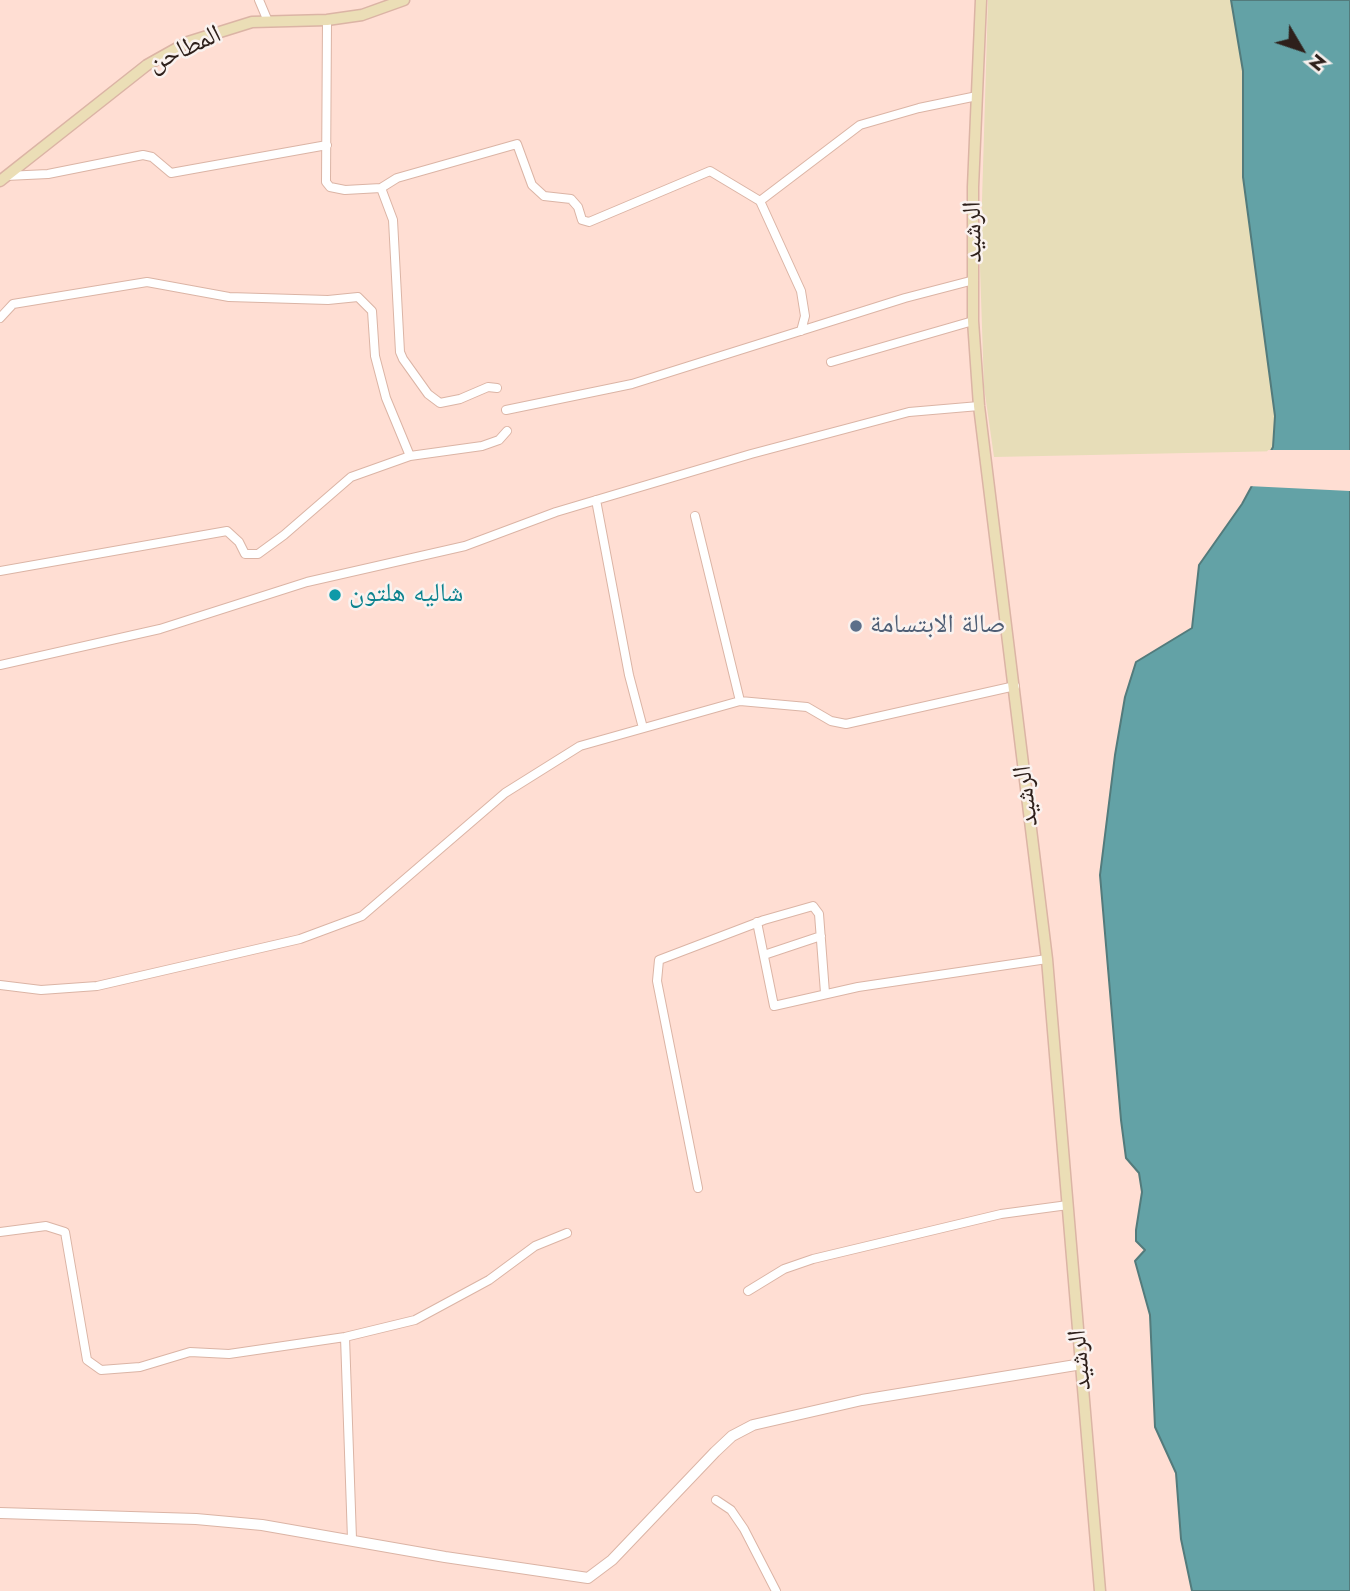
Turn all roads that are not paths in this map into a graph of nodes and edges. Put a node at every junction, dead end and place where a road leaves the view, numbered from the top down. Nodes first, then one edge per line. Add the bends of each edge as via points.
1 (259, 0) edge
2 (404, 0) edge
3 (981, 0) edge
4 (267, 19) junction
5 (327, 20) junction
6 (977, 96) junction
7 (327, 145) junction
8 (3, 178) edge
9 (382, 188) junction
10 (760, 201) junction
11 (974, 280) junction
12 (0, 318) edge
13 (973, 321) junction
14 (801, 331) junction
15 (831, 362) dead end
16 (496, 388) dead end
17 (979, 406) junction
18 (506, 410) dead end
19 (507, 431) dead end
20 (410, 456) junction
21 (596, 500) junction
22 (695, 516) dead end
23 (0, 571) edge
24 (0, 665) edge
25 (1015, 686) junction
26 (740, 701) junction
27 (643, 728) junction
28 (757, 922) junction
29 (821, 936) junction
30 (764, 955) junction
31 (1047, 959) junction
32 (0, 985) edge
33 (825, 993) junction
34 (698, 1188) dead end
35 (1068, 1205) junction
36 (0, 1232) edge
37 (567, 1233) dead end
38 (748, 1291) dead end
39 (345, 1337) junction
40 (1082, 1364) junction
41 (716, 1500) dead end
42 (0, 1513) edge
43 (352, 1539) junction
44 (776, 1591) edge
45 (1100, 1591) edge

1 - 4 street
2 - 5 main road, المطاحن via 362,15
3 - 6 main road, الرشيد
4 - 5 main road, المطاحن
4 - 8 main road, المطاحن via 211,33 166,52
5 - 7 street
6 - 10 street via 860,125
6 - 11 main road, الرشيد
7 - 8 street via 170,173 143,155
7 - 9 street via 326,182 330,187
9 - 10 street via 397,178 517,144 532,185 544,196 575,202 584,222 710,171
9 - 16 street via 393,220 403,359 440,403
10 - 14 street via 801,290 805,316
11 - 13 main road, الرشيد
11 - 14 street
12 - 20 street via 13,304 147,282 229,298 358,297 372,311 375,356 386,398
13 - 15 street
13 - 17 main road, الرشيد
14 - 18 street via 632,384
17 - 21 street via 909,412
17 - 25 main road, الرشيد
19 - 20 street via 499,440 482,446
20 - 23 street via 351,477 258,554 245,554 227,531
21 - 24 street via 465,546 307,582 160,629
21 - 27 street
22 - 26 street
25 - 26 street via 846,724 807,707
25 - 31 main road, الرشيد
26 - 27 street
27 - 32 street via 573,748 505,793 362,916 300,939 97,986 41,990
28 - 29 street via 813,906 818,911
28 - 30 street
28 - 34 street via 659,960 657,981
29 - 30 street
29 - 33 street
30 - 33 street via 774,1006
31 - 33 street
31 - 35 main road, الرشيد
35 - 38 street via 1001,1214 814,1259 785,1269
35 - 40 main road, الرشيد
36 - 39 street via 46,1226 65,1232 86,1360 101,1370 140,1367 190,1352 229,1354
37 - 39 street via 535,1246 489,1280 415,1320
39 - 43 street
40 - 43 street via 862,1400 752,1425 723,1444 612,1560 588,1578
40 - 45 main road, الرشيد
41 - 44 street via 731,1510 744,1529
42 - 43 street via 196,1519

